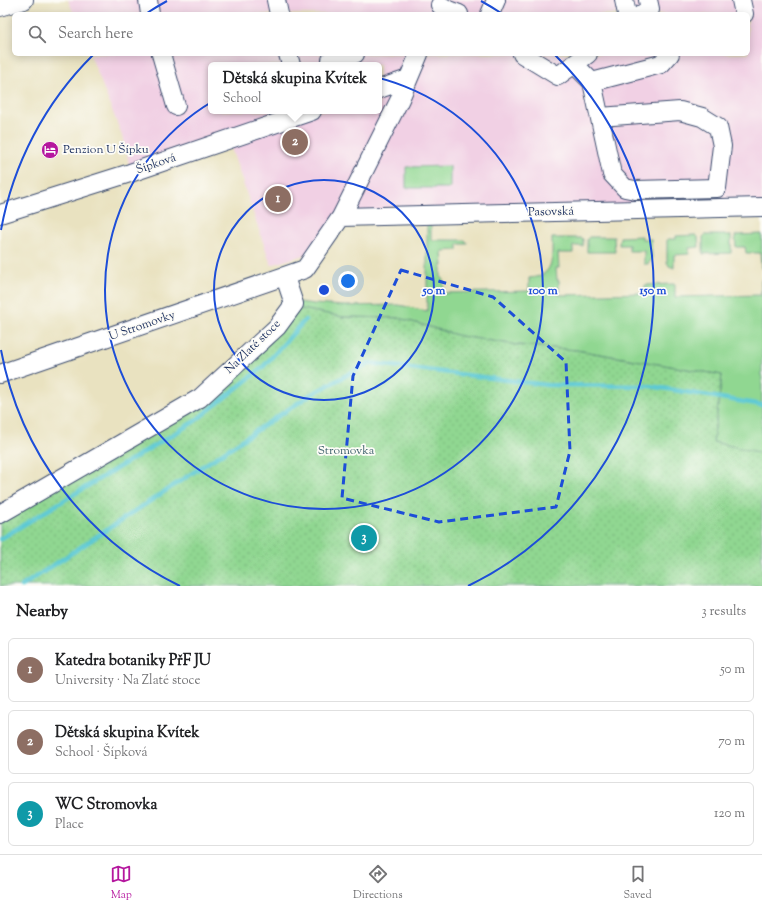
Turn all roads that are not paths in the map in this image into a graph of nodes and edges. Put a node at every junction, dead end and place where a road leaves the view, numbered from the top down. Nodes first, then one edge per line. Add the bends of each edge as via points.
1 (24, 0) edge
2 (148, 0) edge
3 (276, 0) edge
4 (496, 0) edge
5 (624, 0) edge
6 (648, 0) edge
7 (740, 0) edge
8 (439, 6) edge
9 (0, 7) edge
10 (150, 12) edge
11 (279, 12) edge
12 (454, 12) edge
13 (491, 12) edge
14 (627, 12) edge
15 (645, 12) edge
16 (743, 12) edge
17 (162, 56) edge
18 (347, 56) edge
19 (418, 56) edge
20 (525, 56) edge
21 (668, 56) edge
22 (581, 59) edge
23 (331, 60) dead end
24 (408, 79) junction
25 (592, 82) junction
26 (382, 88) edge
27 (176, 106) dead end
28 (303, 114) edge
29 (600, 117) junction
30 (762, 207) edge
31 (0, 214) edge
32 (341, 217) junction
33 (285, 277) junction
34 (0, 374) edge
35 (0, 514) edge

1 - 9 street
2 - 10 street
3 - 11 street
4 - 13 street
5 - 14 street
6 - 15 street via 650,8
7 - 16 street
8 - 12 street
17 - 27 street
18 - 23 street
19 - 24 street
20 - 22 street via 558,76
21 - 25 street via 661,64
22 - 25 street
24 - 26 street
24 - 32 street
25 - 29 street
28 - 31 street, Šípková
29 - 29 street via 612,174 625,188 718,188 722,146 718,127 702,117 680,111
30 - 32 street, Pasovská
32 - 33 street via 305,270
33 - 34 street, U Stromovky
33 - 35 street, Na Zlaté stoce via 294,304 277,327 200,398

